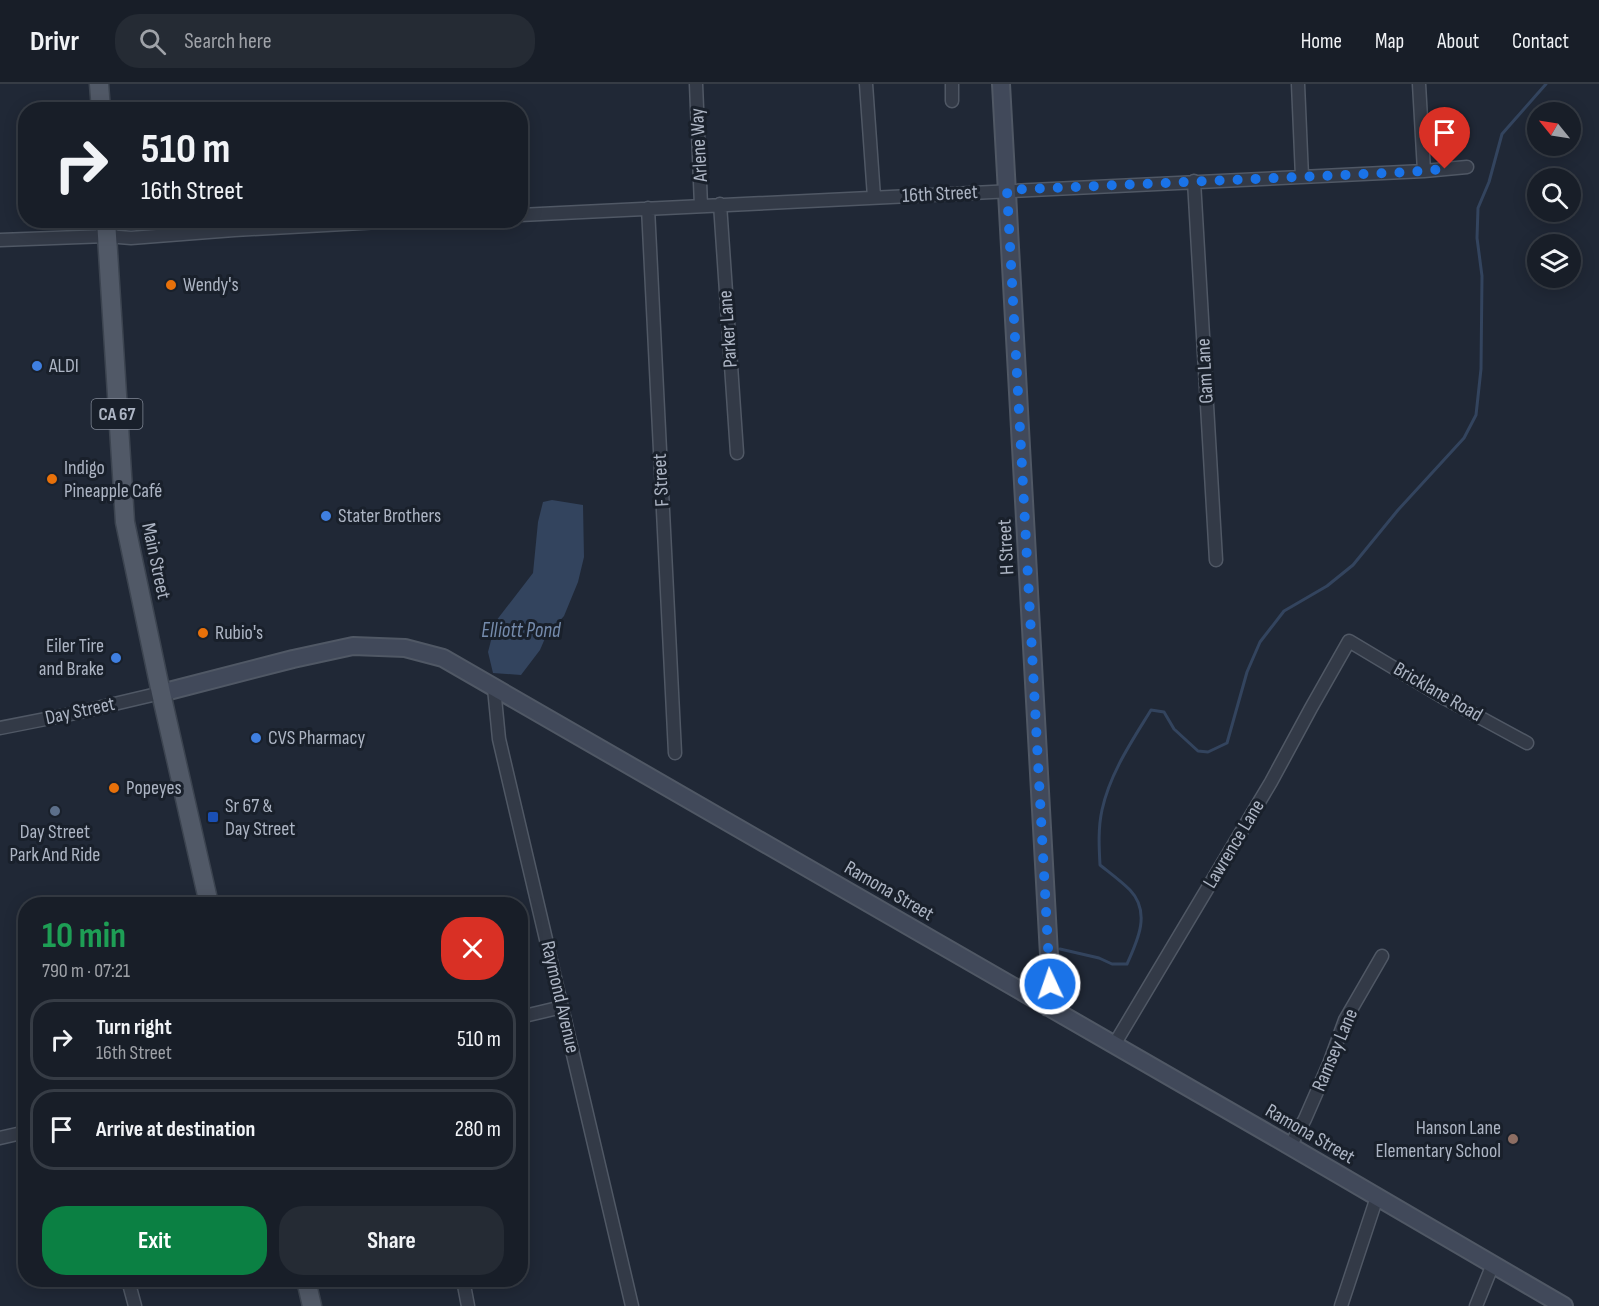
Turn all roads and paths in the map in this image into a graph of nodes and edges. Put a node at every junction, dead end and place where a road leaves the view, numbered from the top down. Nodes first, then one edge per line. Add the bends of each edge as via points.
1 (99, 84) edge
2 (696, 84) edge
3 (866, 84) edge
4 (952, 84) edge
5 (1001, 84) edge
6 (1298, 84) edge
7 (1419, 84) edge
8 (952, 101) dead end
9 (100, 102) edge
10 (1467, 167) dead end
11 (1424, 171) junction
12 (1302, 177) junction
13 (1194, 182) junction
14 (1007, 190) junction
15 (874, 197) junction
16 (720, 204) junction
17 (701, 206) junction
18 (648, 208) junction
19 (528, 214) edge
20 (107, 228) edge
21 (270, 228) edge
22 (0, 240) edge
23 (737, 453) dead end
24 (1216, 560) dead end
25 (1349, 641) joint
26 (494, 688) junction
27 (161, 693) junction
28 (0, 728) edge
29 (1527, 743) dead end
30 (675, 753) dead end
31 (207, 897) edge
32 (1382, 956) dead end
33 (562, 1007) junction
34 (1047, 1007) junction
35 (528, 1015) edge
36 (1114, 1045) junction
37 (18, 1134) edge
38 (0, 1138) edge
39 (1290, 1146) junction
40 (1377, 1197) junction
41 (1492, 1264) junction
42 (130, 1287) edge
43 (308, 1287) edge
44 (464, 1287) edge
45 (135, 1306) edge
46 (312, 1306) edge
47 (468, 1306) edge
48 (630, 1306) edge
49 (1341, 1306) edge
50 (1476, 1306) edge
51 (1564, 1306) edge

1 - 9 main road
2 - 17 street, Arlene Way
3 - 15 street
4 - 8 street
5 - 14 main road, H Street
6 - 12 street
7 - 11 street
10 - 11 street, 16th Street
11 - 12 street, 16th Street
12 - 13 street, 16th Street
13 - 14 street, 16th Street
13 - 24 street, Gam Lane
14 - 15 street, 16th Street
14 - 34 main road, H Street via 1051,991
15 - 16 street, 16th Street
16 - 17 street, 16th Street
16 - 23 street, Parker Lane
17 - 18 street, 16th Street
18 - 19 street, 16th Street
18 - 30 street, F Street
20 - 21 street via 131,238
20 - 22 street
20 - 27 main road, Main Street / CA 67 via 125,522
25 - 29 street, Bricklane Road
25 - 36 street, Lawrence Lane via 1271,782
26 - 27 main road, Ramona Street via 443,658 405,648 353,646
26 - 33 street, Raymond Avenue via 499,739
26 - 34 main road, Ramona Street
27 - 28 street, Day Street
27 - 31 main road, Main Street / CA 67
32 - 39 street, Ramsey Lane via 1345,1020
33 - 35 street
33 - 48 street, Raymond Avenue
34 - 36 main road, Ramona Street
36 - 39 main road, Ramona Street
37 - 38 street
39 - 40 main road, Ramona Street
40 - 41 main road, Ramona Street
40 - 49 street
41 - 50 street
41 - 51 main road, Ramona Street
42 - 45 street
43 - 46 main road
44 - 47 street

